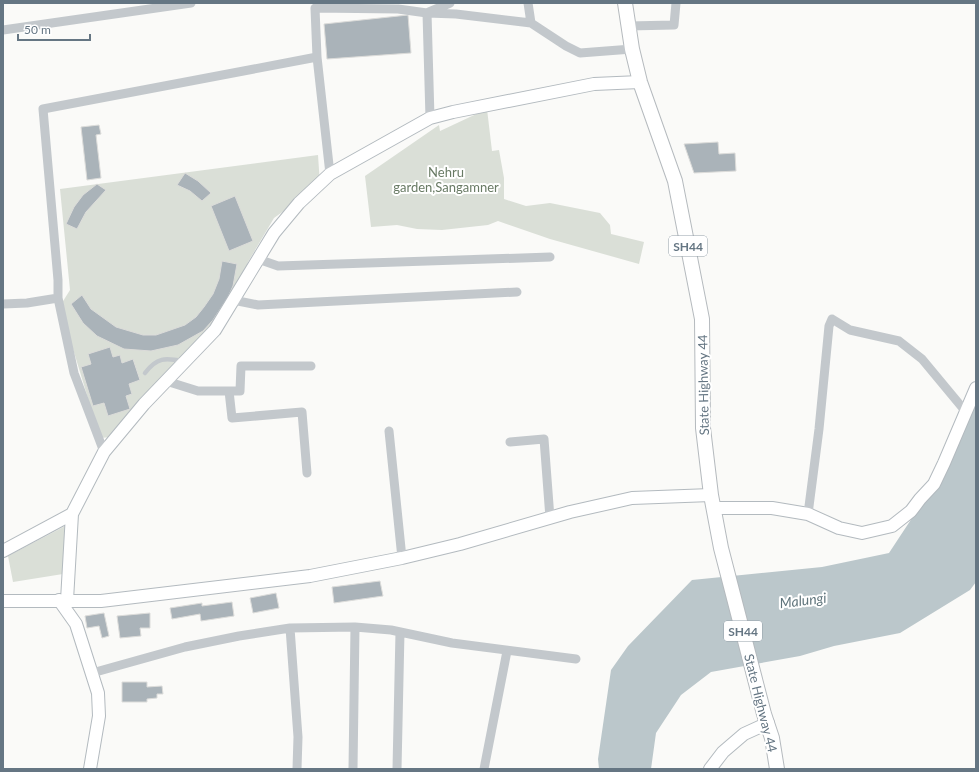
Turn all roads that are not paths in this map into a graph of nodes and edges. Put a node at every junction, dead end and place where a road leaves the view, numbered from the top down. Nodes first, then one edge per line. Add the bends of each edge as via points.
1 (192, 3) edge
2 (450, 3) edge
3 (528, 3) edge
4 (626, 3) edge
5 (676, 3) edge
6 (171, 4) edge
7 (314, 5) edge
8 (397, 6) edge
9 (427, 12) junction
10 (531, 23) junction
11 (628, 26) junction
12 (3, 30) edge
13 (632, 49) junction
14 (317, 57) junction
15 (640, 82) junction
16 (430, 118) junction
17 (330, 174) junction
18 (550, 257) dead end
19 (258, 259) junction
20 (517, 292) dead end
21 (58, 298) junction
22 (233, 300) junction
23 (3, 304) edge
24 (186, 361) junction
25 (311, 366) dead end
26 (145, 373) dead end
27 (166, 382) junction
28 (976, 388) edge
29 (229, 391) junction
30 (966, 412) junction
31 (389, 431) dead end
32 (510, 442) dead end
33 (104, 452) junction
34 (307, 473) dead end
35 (712, 501) junction
36 (72, 514) junction
37 (808, 514) junction
38 (550, 518) junction
39 (3, 551) edge
40 (402, 558) junction
41 (63, 600) junction
42 (3, 601) edge
43 (355, 627) junction
44 (290, 628) junction
45 (400, 632) junction
46 (507, 651) junction
47 (576, 659) dead end
48 (92, 673) junction
49 (766, 719) junction
50 (90, 769) edge
51 (297, 769) edge
52 (353, 769) edge
53 (397, 769) edge
54 (484, 769) edge
55 (710, 769) edge
56 (777, 769) edge

1 - 6 street
2 - 9 street
3 - 10 street
4 - 11 main road, State Highway 44 / SH44
5 - 11 street via 674,24
6 - 12 street
7 - 8 street
7 - 14 street
8 - 9 street
9 - 10 street
9 - 16 street
10 - 13 street via 580,52
11 - 13 main road, State Highway 44 / SH44
13 - 15 main road, State Highway 44 / SH44
14 - 17 street
14 - 21 street via 44,109
15 - 16 street via 594,84
15 - 35 main road, State Highway 44 / SH44 via 675,181 702,319 703,428
16 - 17 street
17 - 19 street via 284,221
18 - 19 street via 278,266
19 - 22 street
20 - 22 street via 258,305
21 - 23 street via 27,304
21 - 33 street via 74,373
22 - 24 street via 215,330
24 - 26 lane via 157,360
24 - 27 street
25 - 29 street via 241,366 240,391
27 - 29 street via 198,391
27 - 33 street
28 - 30 street
29 - 34 street via 232,418 302,412
30 - 37 street via 934,484 911,511 892,526 862,533 839,528
30 - 37 street via 922,359 899,341 850,330 832,319 829,326
31 - 40 street
32 - 38 street via 544,439
33 - 36 street
35 - 37 street
35 - 38 street via 632,498
35 - 49 main road, State Highway 44 / SH44 via 721,548
36 - 39 street
36 - 41 street
38 - 40 street
40 - 41 street via 310,576 101,601
41 - 42 street
41 - 48 street via 76,624
43 - 44 street
43 - 45 street
43 - 52 street
44 - 48 street via 185,647
44 - 51 street via 298,737
45 - 46 street
45 - 53 street
46 - 47 street
46 - 54 street
48 - 50 street via 98,693 99,716
49 - 55 street via 744,734
49 - 56 main road, State Highway 44 / SH44

